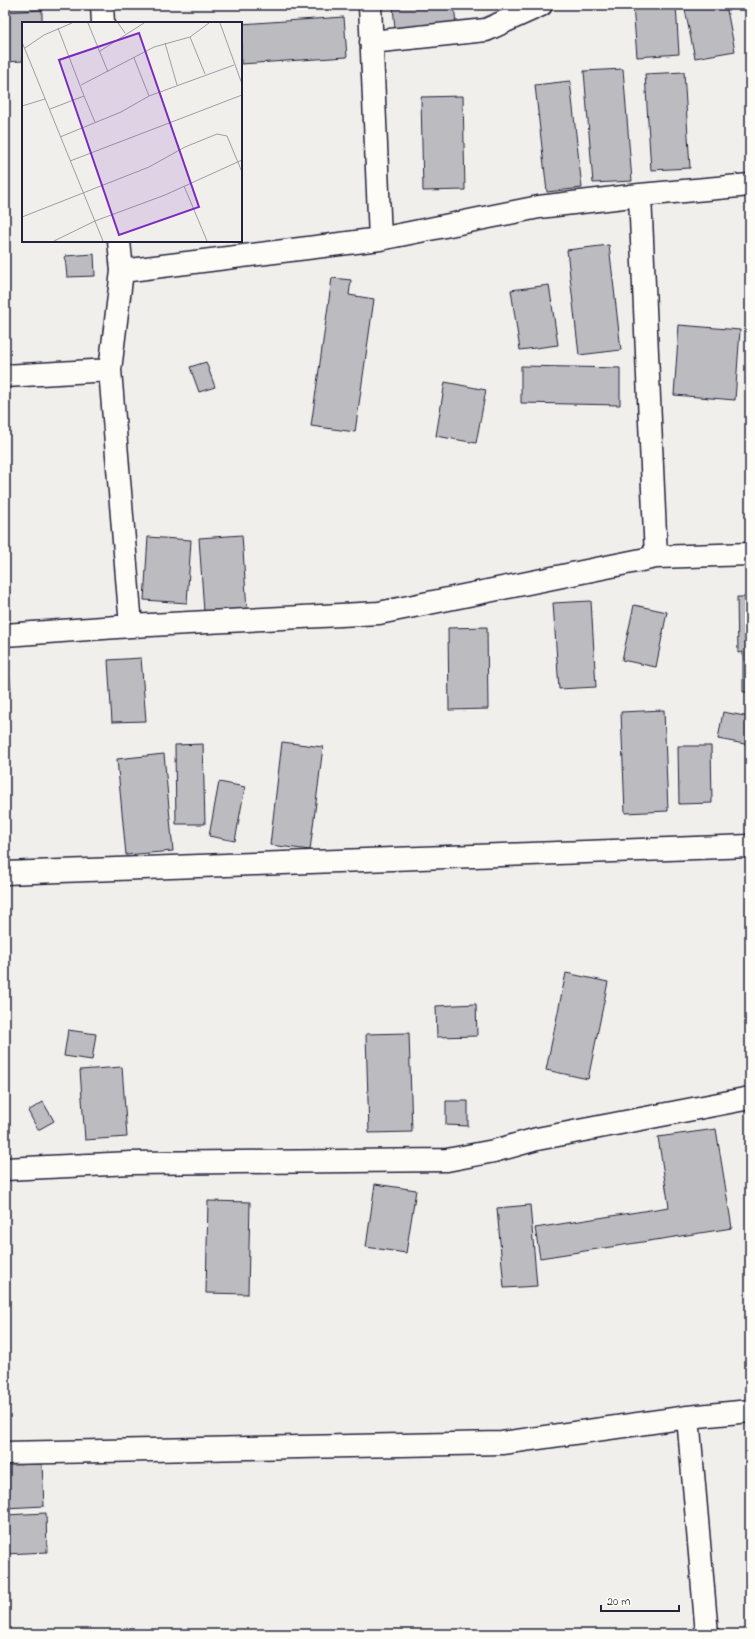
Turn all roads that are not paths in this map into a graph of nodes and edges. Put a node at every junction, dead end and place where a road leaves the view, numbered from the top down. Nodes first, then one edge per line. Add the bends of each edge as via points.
1 (102, 5) edge
2 (370, 5) edge
3 (541, 5) edge
4 (103, 22) edge
5 (371, 42) junction
6 (750, 185) edge
7 (640, 195) junction
8 (380, 239) junction
9 (119, 242) edge
10 (122, 271) junction
11 (110, 370) junction
12 (5, 376) edge
13 (750, 554) edge
14 (656, 556) junction
15 (131, 626) junction
16 (5, 635) edge
17 (750, 846) edge
18 (5, 873) edge
19 (750, 1098) edge
20 (5, 1169) edge
21 (750, 1411) edge
22 (688, 1417) junction
23 (5, 1453) edge
24 (707, 1634) edge

1 - 4 street
2 - 5 street
3 - 5 street via 486,30
5 - 8 street
6 - 7 street
7 - 8 street via 539,207
7 - 14 street
8 - 10 street
9 - 10 street
10 - 11 street
11 - 12 street
11 - 15 street
13 - 14 street
14 - 15 street via 379,613
15 - 16 street
17 - 18 street
19 - 20 street via 537,1139 447,1160 131,1163
21 - 22 street
22 - 23 street via 502,1443
22 - 24 street

